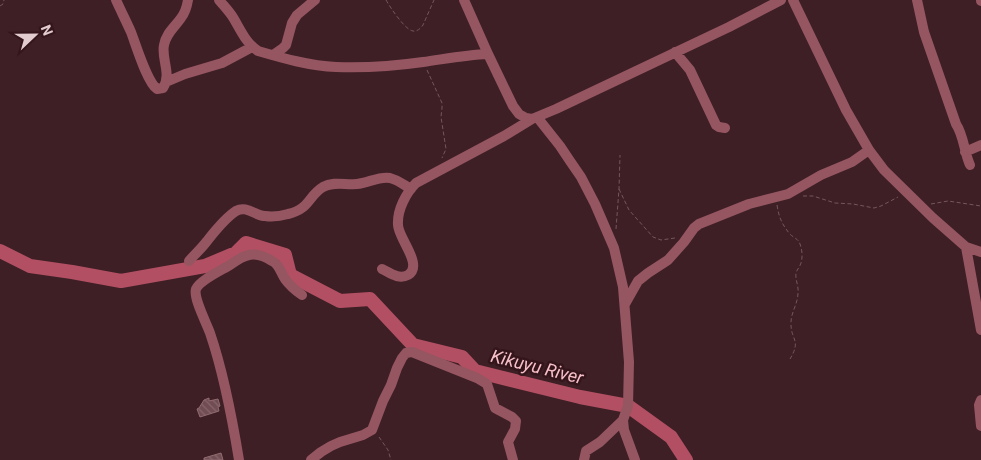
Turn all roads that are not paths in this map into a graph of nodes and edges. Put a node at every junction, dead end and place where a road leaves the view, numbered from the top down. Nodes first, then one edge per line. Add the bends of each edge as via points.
1 (116, 0) edge
2 (188, 0) edge
3 (219, 0) edge
4 (314, 0) edge
5 (464, 0) edge
6 (781, 0) edge
7 (792, 0) edge
8 (917, 0) edge
9 (252, 47) junction
10 (676, 52) junction
11 (488, 54) junction
12 (273, 55) junction
13 (166, 82) junction
14 (534, 118) junction
15 (725, 128) dead end
16 (981, 145) edge
17 (869, 150) junction
18 (965, 152) junction
19 (970, 165) dead end
20 (411, 189) junction
21 (966, 247) junction
22 (981, 252) edge
23 (189, 261) dead end
24 (382, 269) dead end
25 (302, 295) dead end
26 (625, 305) junction
27 (981, 330) edge
28 (981, 400) edge
29 (623, 420) junction
30 (981, 426) edge
31 (239, 460) edge
32 (311, 460) edge
33 (514, 460) edge
34 (584, 460) edge
35 (636, 460) edge

1 - 13 street via 154,87 163,88
2 - 13 street via 183,17 171,30 164,46
3 - 9 street
4 - 12 street via 296,15 286,45
5 - 11 street
6 - 10 street
7 - 17 street
8 - 18 street via 924,32
9 - 12 street
9 - 13 street via 222,63
10 - 14 street
10 - 15 street via 690,70 716,125
11 - 12 street via 404,64 335,67
11 - 14 street via 513,106 519,114
14 - 20 street via 416,183
14 - 26 street via 560,146 595,204 614,248
16 - 18 street
17 - 21 street via 884,170
17 - 26 street via 788,194 749,204 696,226 668,260 638,281
18 - 19 street
20 - 23 street via 388,178 356,184 339,183 323,187 297,212 265,216 239,210
20 - 24 street via 398,216 398,226 413,267 411,272 400,277
21 - 22 street
21 - 27 street
25 - 31 street via 289,284 272,260 254,254 238,259 196,289 220,364
26 - 29 street via 629,362 628,406
28 - 30 street
29 - 34 street via 586,451
29 - 35 street
32 - 33 street via 331,446 370,431 402,358 412,352 487,384 495,408 516,421 508,442

